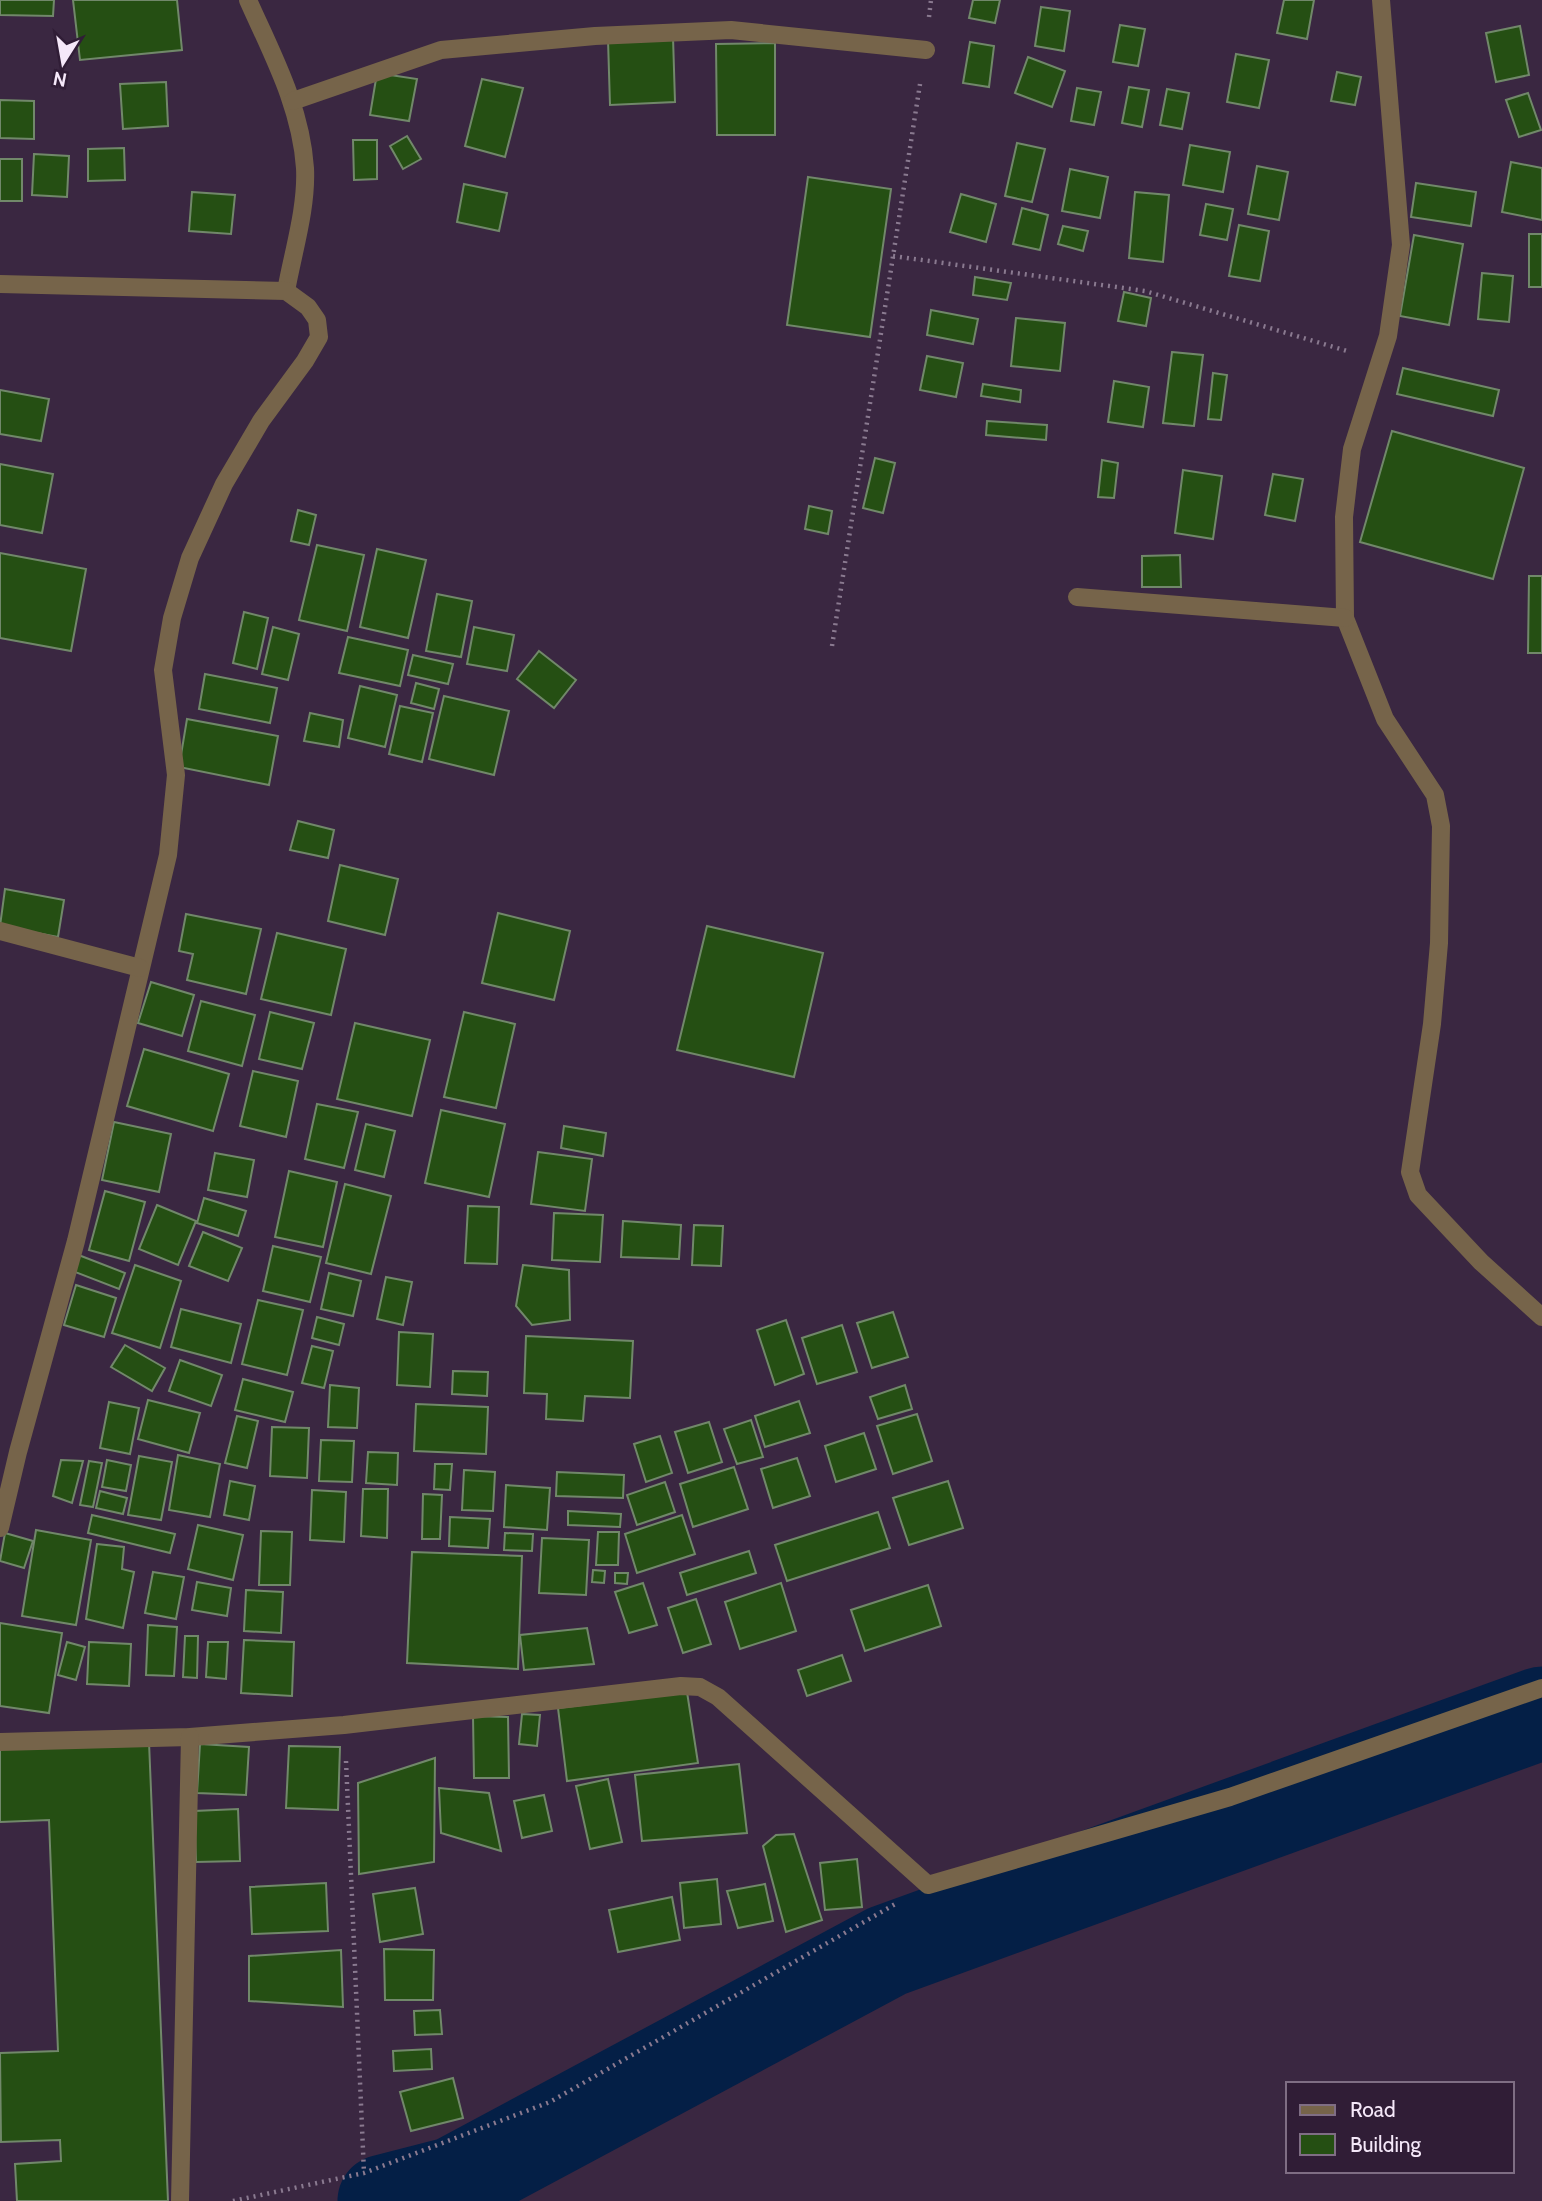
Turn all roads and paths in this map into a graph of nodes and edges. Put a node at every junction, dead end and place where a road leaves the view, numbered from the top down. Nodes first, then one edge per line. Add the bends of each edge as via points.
1 (248, 0) edge
2 (931, 0) edge
3 (1381, 0) edge
4 (926, 50) junction
5 (293, 101) junction
6 (893, 256) junction
7 (0, 284) edge
8 (286, 291) junction
9 (1379, 360) junction
10 (1077, 597) dead end
11 (1345, 618) junction
12 (832, 646) dead end
13 (0, 931) edge
14 (141, 968) junction
15 (1542, 1317) edge
16 (0, 1528) edge
17 (1542, 1688) edge
18 (344, 1725) junction
19 (190, 1737) junction
20 (0, 1742) edge
21 (928, 1885) junction
22 (364, 2173) junction
23 (180, 2201) edge
24 (233, 2201) edge

1 - 5 street
2 - 4 path
3 - 9 street via 1401,245 1392,313
4 - 5 street via 731,30 594,36 441,50
4 - 6 path
5 - 8 street via 304,168
6 - 9 path via 1145,291
6 - 12 path
7 - 8 street
8 - 14 street via 308,307 317,320 319,337 224,484 190,558 172,618 163,670 176,775 168,855
9 - 11 street via 1352,449 1344,517
10 - 11 street
11 - 15 street via 1385,719 1435,795 1441,826 1434,997 1410,1172 1418,1195 1481,1262
13 - 14 street
14 - 16 street via 76,1241
17 - 21 street via 1230,1797
18 - 19 street
18 - 21 street via 700,1687 718,1697
18 - 22 path
19 - 20 street
19 - 23 street
21 - 22 path via 550,2102
22 - 24 path

